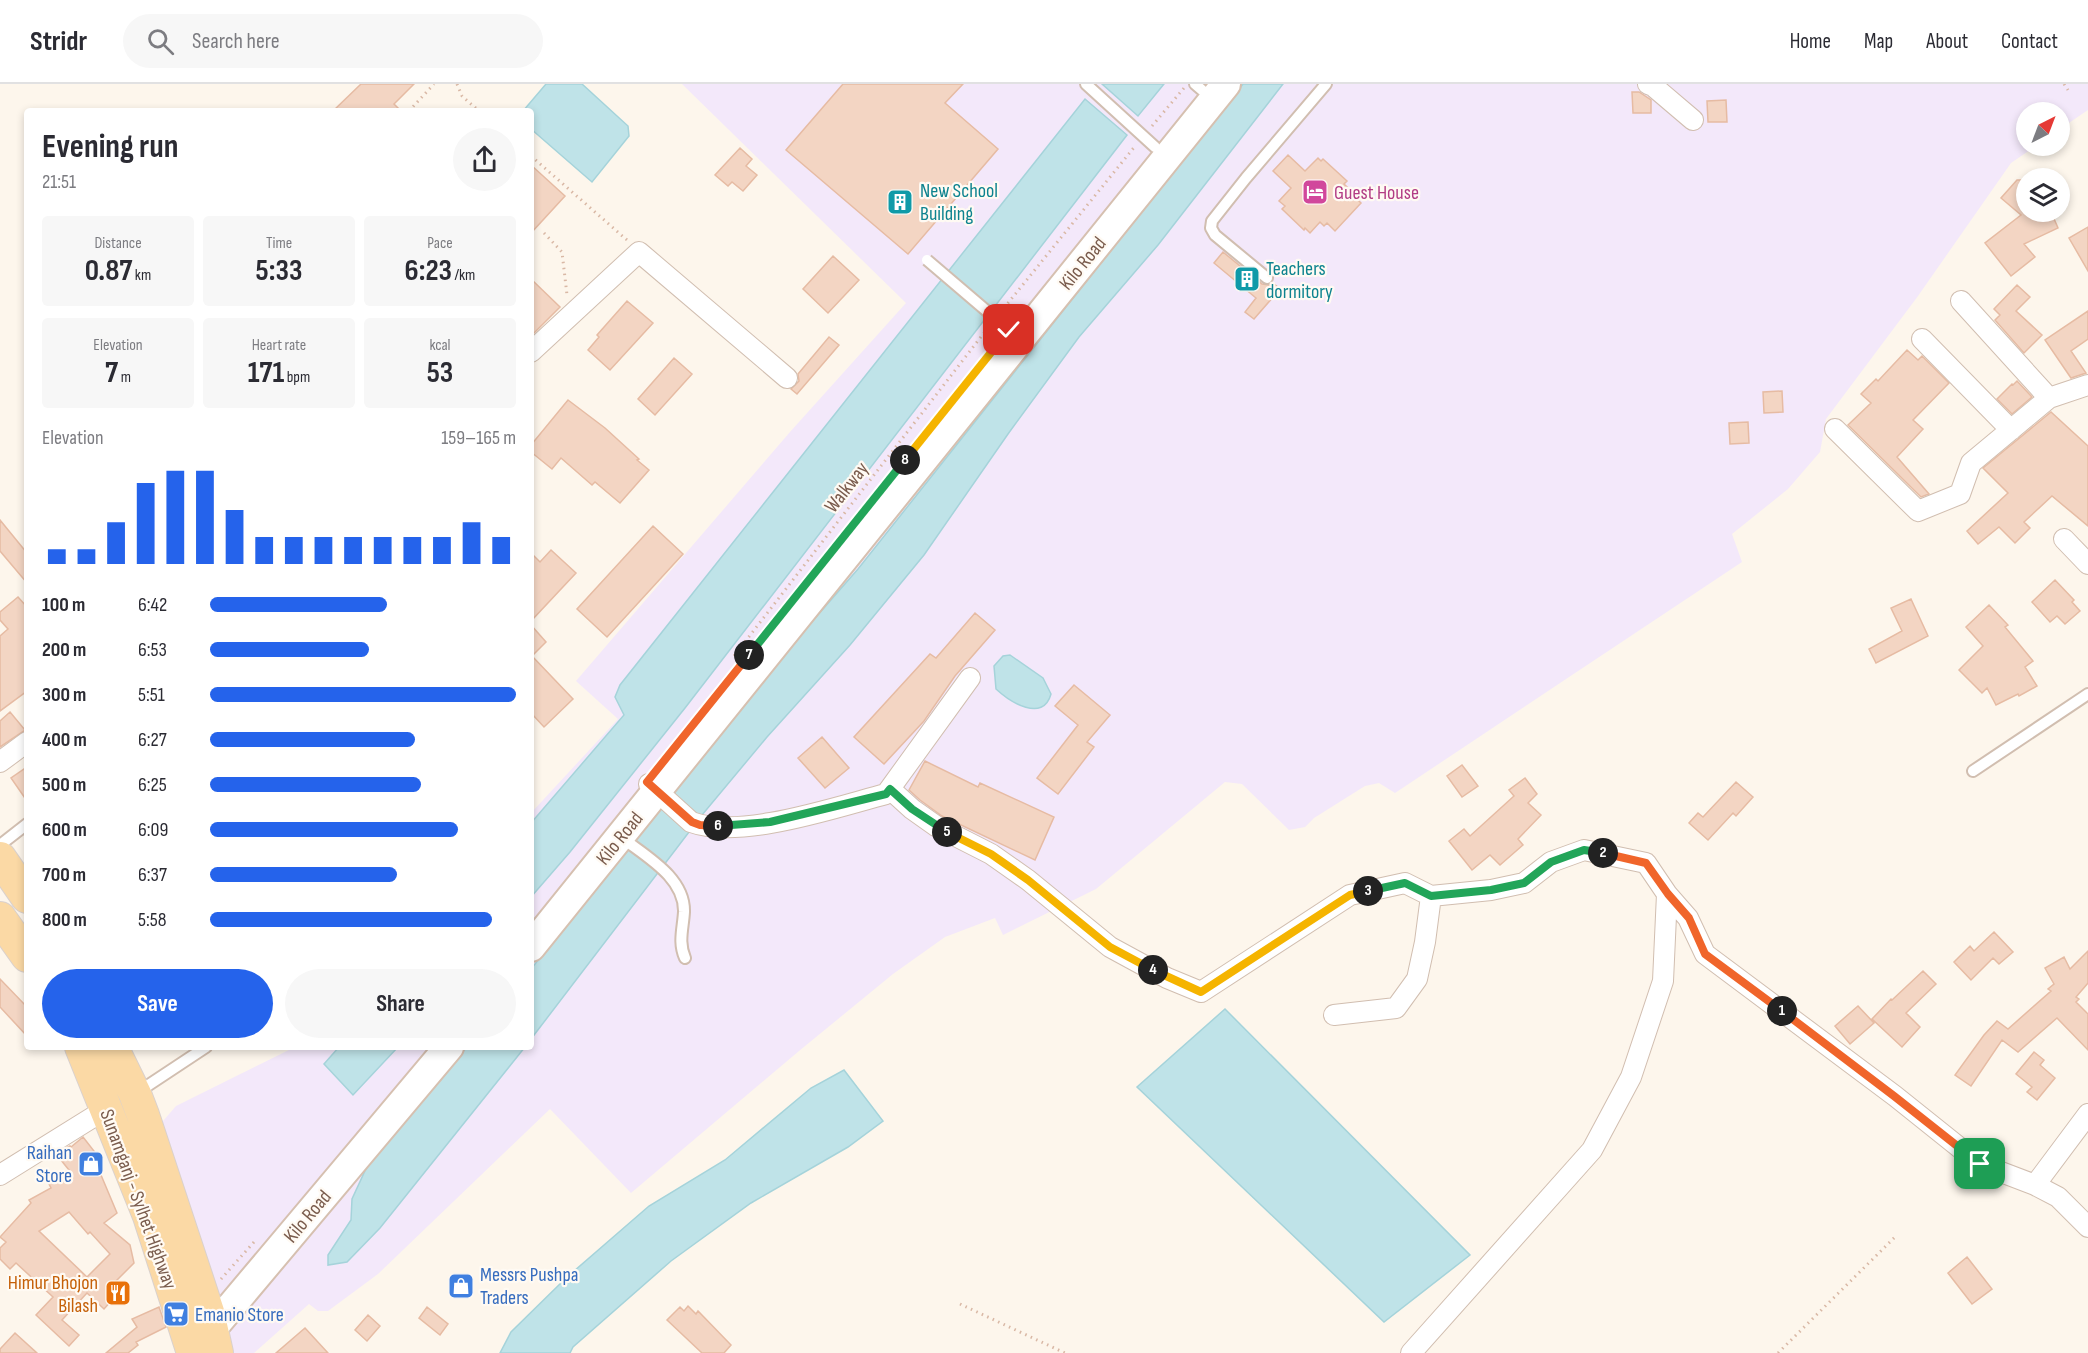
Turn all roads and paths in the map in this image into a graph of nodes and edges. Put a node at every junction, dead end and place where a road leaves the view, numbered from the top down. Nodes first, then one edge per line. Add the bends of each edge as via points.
1 (434, 84) edge
2 (457, 84) edge
3 (1086, 84) edge
4 (1326, 84) edge
5 (1648, 84) edge
6 (2064, 84) edge
7 (1203, 85) edge
8 (2068, 90) dead end
9 (413, 108) edge
10 (476, 108) edge
11 (1693, 120) dead end
12 (1150, 137) junction
13 (534, 159) edge
14 (544, 233) dead end
15 (639, 252) junction
16 (927, 260) dead end
17 (1267, 278) dead end
18 (1961, 301) dead end
19 (566, 321) junction
20 (1001, 321) junction
21 (1922, 339) dead end
22 (534, 349) edge
23 (788, 378) dead end
24 (2088, 386) edge
25 (2049, 399) junction
26 (1835, 429) dead end
27 (2011, 430) junction
28 (2064, 539) dead end
29 (2088, 564) edge
30 (734, 657) dead end
31 (970, 678) dead end
32 (2088, 694) edge
33 (24, 744) edge
34 (0, 762) edge
35 (1973, 771) dead end
36 (652, 786) junction
37 (890, 789) junction
38 (24, 826) edge
39 (620, 836) junction
40 (0, 845) edge
41 (0, 858) edge
42 (24, 893) edge
43 (1668, 894) junction
44 (1431, 896) junction
45 (0, 918) edge
46 (534, 924) edge
47 (534, 943) edge
48 (24, 952) edge
49 (685, 958) dead end
50 (1334, 1016) dead end
51 (82, 1050) edge
52 (113, 1050) edge
53 (201, 1050) edge
54 (430, 1050) edge
55 (446, 1050) edge
56 (135, 1094) junction
57 (106, 1109) junction
58 (2088, 1114) edge
59 (0, 1175) edge
60 (2035, 1185) junction
61 (2088, 1227) edge
62 (1896, 1236) dead end
63 (960, 1304) dead end
64 (202, 1342) edge
65 (1065, 1353) edge
66 (1411, 1353) edge
67 (1778, 1353) edge

1 - 9 path
2 - 10 path via 462,96
3 - 12 lane
4 - 17 lane via 1212,221 1215,235
5 - 11 street
6 - 8 path
7 - 12 street, Kilo Road
7 - 12 path, Walkway
7 - 36 street, Kilo Road
12 - 20 street, Kilo Road
12 - 20 path, Walkway
13 - 15 path
14 - 19 path via 562,252
15 - 19 street
15 - 23 street
16 - 20 lane, bridge
18 - 25 street
19 - 22 street
20 - 30 path, Walkway
20 - 36 street, Kilo Road
21 - 27 street
24 - 25 street
25 - 27 street
26 - 27 street via 1918,511 1960,494 1971,463
28 - 29 street
31 - 37 street
32 - 35 lane
33 - 34 street
36 - 37 street via 692,822 728,826 782,820 886,794
36 - 39 street, Kilo Road
36 - 46 street, Kilo Road
37 - 44 street via 936,826 991,854 1028,880 1110,947 1201,992 1350,895 1405,883
38 - 40 lane
39 - 47 street, Kilo Road
39 - 49 lane via 671,878 681,892 684,912 680,934
41 - 42 main road
43 - 44 street via 1646,863 1584,850 1551,862 1524,883
43 - 60 street via 1689,918 1705,954 1980,1164
43 - 66 street via 1663,981 1631,1077 1592,1150
44 - 50 street via 1417,979 1396,1008
45 - 48 main road
51 - 57 main road, Sunamganj - Sylhet Highway
52 - 56 main road, Sunamganj - Sylhet Highway
53 - 56 lane
54 - 64 street, Kilo Road via 294,1215
55 - 64 street, Kilo Road
56 - 64 main road, Sunamganj - Sylhet Highway
57 - 59 street
57 - 64 main road, Sunamganj - Sylhet Highway
58 - 60 street
60 - 61 street via 2058,1197
62 - 67 path
63 - 65 path

